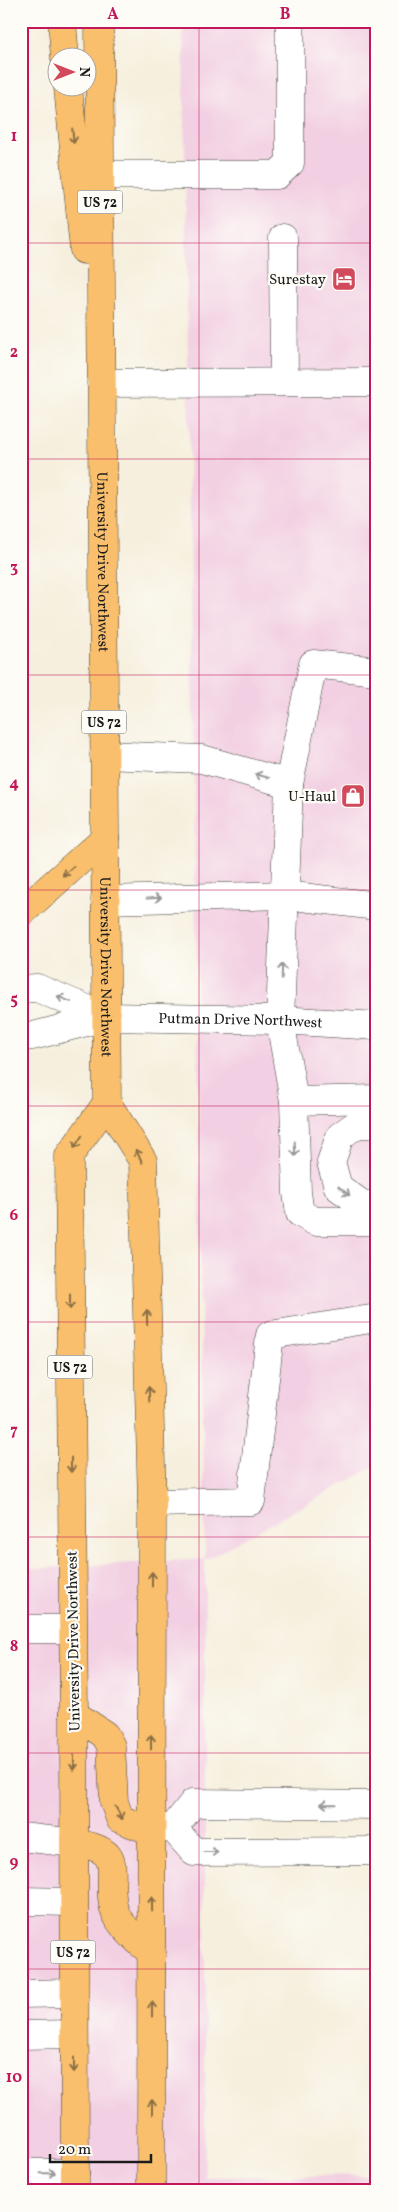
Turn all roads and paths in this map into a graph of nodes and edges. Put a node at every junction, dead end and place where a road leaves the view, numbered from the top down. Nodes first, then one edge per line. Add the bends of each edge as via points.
1 (62, 21) edge
2 (99, 21) edge
3 (290, 21) edge
4 (65, 48) edge
5 (69, 98) edge
6 (100, 175) junction
7 (283, 238) dead end
8 (284, 382) junction
9 (377, 382) edge
10 (101, 383) junction
11 (101, 427) junction
12 (377, 671) edge
13 (104, 755) junction
14 (289, 784) junction
15 (104, 838) junction
16 (285, 895) junction
17 (105, 900) junction
18 (377, 906) edge
19 (21, 913) edge
20 (21, 989) edge
21 (106, 1017) junction
22 (280, 1020) junction
23 (377, 1026) edge
24 (21, 1036) edge
25 (377, 1099) edge
26 (294, 1101) junction
27 (107, 1103) junction
28 (377, 1124) edge
29 (377, 1204) edge
30 (377, 1221) edge
31 (377, 1318) edge
32 (152, 1503) junction
33 (21, 1629) edge
34 (72, 1629) junction
35 (74, 1714) junction
36 (377, 1804) edge
37 (162, 1828) junction
38 (21, 1837) edge
39 (75, 1843) junction
40 (377, 1851) edge
41 (21, 1902) edge
42 (73, 1902) junction
43 (152, 1953) junction
44 (74, 1993) junction
45 (21, 1994) edge
46 (74, 2034) junction
47 (21, 2035) edge
48 (21, 2173) edge
49 (75, 2182) edge
50 (152, 2191) edge

1 - 4 highway
2 - 6 highway, University Drive Northwest / US 72
3 - 6 street via 290,163 277,175
5 -> 11 highway
6 - 10 highway, University Drive Northwest / US 72
7 - 8 street
8 - 9 street
8 - 10 street
10 - 11 highway, University Drive Northwest / US 72
11 - 13 highway, University Drive Northwest / US 72
12 - 14 street via 313,664
14 -> 13 street via 202,759
13 - 15 highway, University Drive Northwest / US 72
14 - 16 street
15 - 17 highway, University Drive Northwest / US 72
15 -> 19 highway
17 -> 16 street
16 - 18 street
22 -> 16 street
17 - 21 highway, University Drive Northwest / US 72
21 -> 20 street via 37,988
21 - 22 street, Putman Drive Northwest
21 - 24 street via 33,1036
21 - 27 highway, University Drive Northwest / US 72
22 - 23 street, Putman Drive Northwest
22 - 26 street
25 - 26 street
26 -> 30 street via 300,1214 314,1221
32 -> 27 highway via 143,1161
27 -> 34 highway, University Drive Northwest / US 72 via 69,1156
28 -> 29 street via 357,1124 340,1136 331,1162 338,1188 363,1205
31 - 32 street via 270,1335 251,1501
37 -> 32 highway
33 - 34 street
34 - 35 highway, University Drive Northwest / US 72
35 -> 37 highway via 104,1735 111,1746 114,1802 120,1819 140,1827
35 -> 39 highway, University Drive Northwest / US 72
36 -> 37 street via 193,1803
37 -> 40 street via 194,1852
43 -> 37 highway
38 - 39 street
39 - 42 highway, University Drive Northwest / US 72
39 - 43 highway via 104,1851 111,1861 114,1909 136,1939
41 - 42 street
42 - 44 highway, University Drive Northwest / US 72
50 -> 43 highway
44 - 45 street
44 - 46 highway, University Drive Northwest / US 72
46 - 47 street
46 -> 49 highway, University Drive Northwest / US 72
48 -> 49 street

